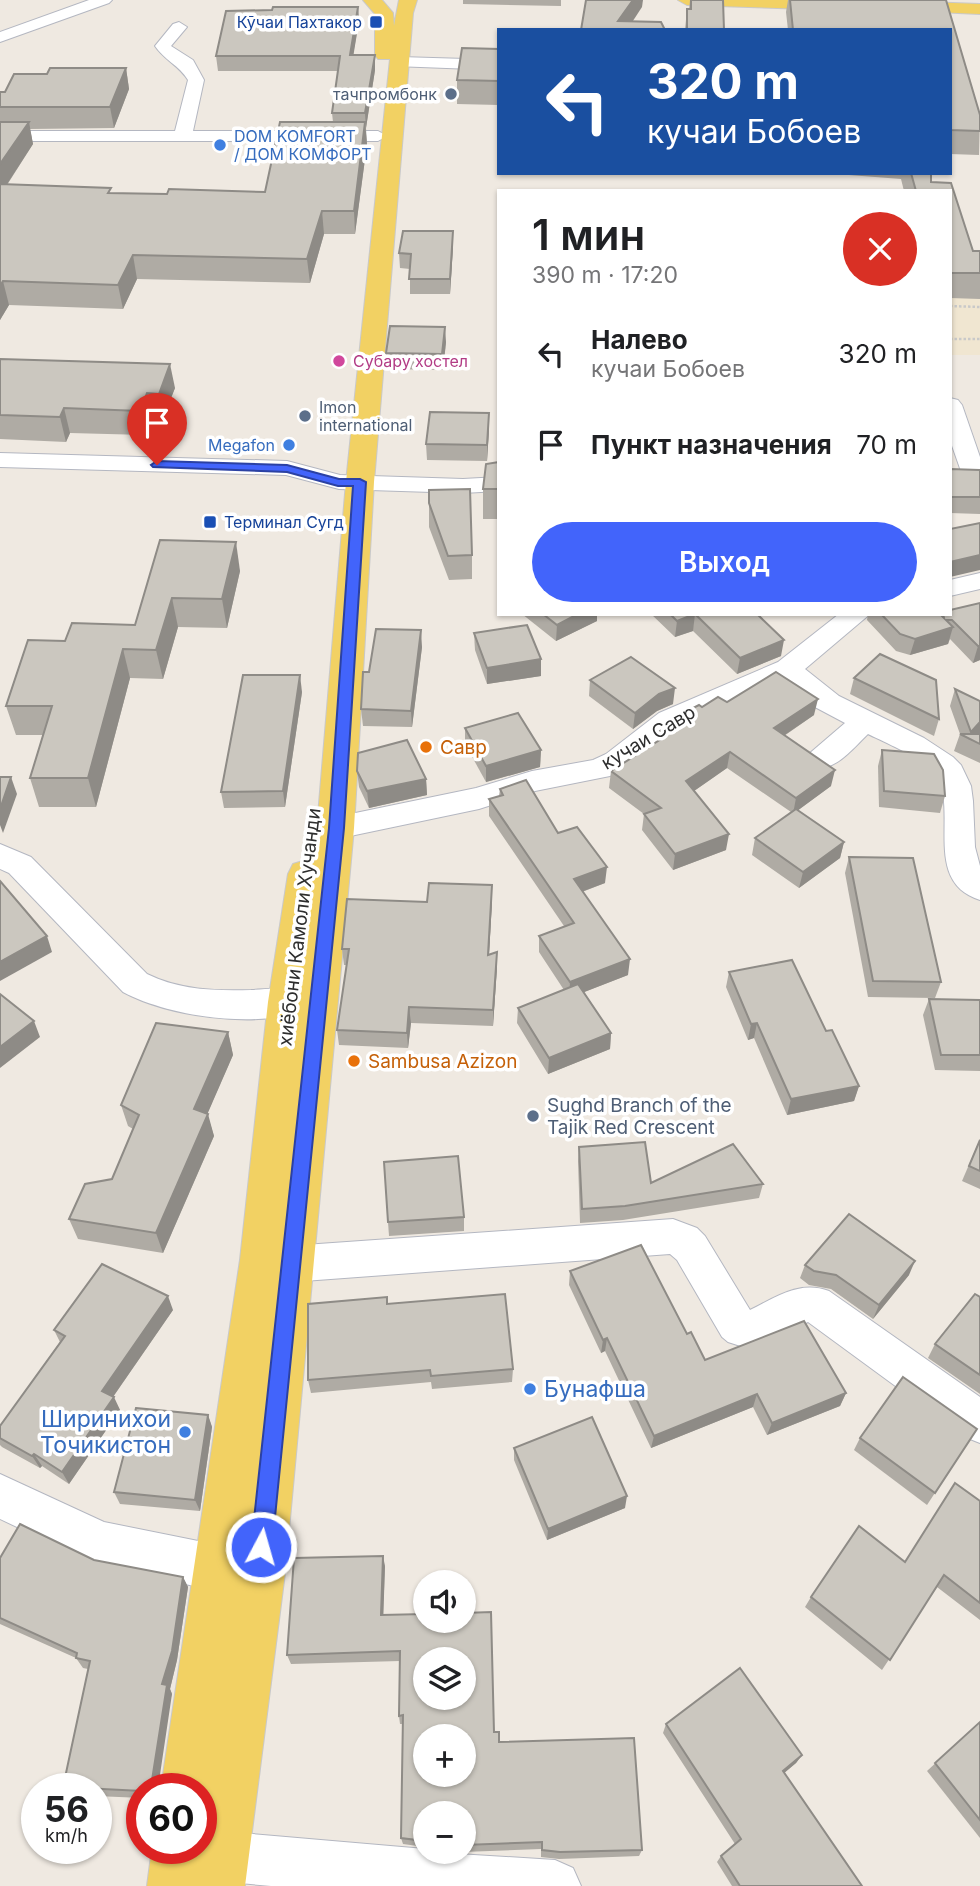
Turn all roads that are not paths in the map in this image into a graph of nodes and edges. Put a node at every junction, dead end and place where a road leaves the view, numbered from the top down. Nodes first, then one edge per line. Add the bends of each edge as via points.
1 (104, 0) edge
2 (372, 0) edge
3 (378, 0) edge
4 (401, 0) edge
5 (408, 0) edge
6 (687, 0) edge
7 (854, 5) edge
8 (882, 6) edge
9 (980, 9) edge
10 (179, 27) dead end
11 (0, 37) edge
12 (393, 62) junction
13 (497, 65) edge
14 (183, 135) junction
15 (0, 136) edge
16 (378, 136) junction
17 (952, 413) edge
18 (0, 460) edge
19 (968, 477) edge
20 (349, 482) junction
21 (497, 484) edge
22 (854, 616) edge
23 (788, 668) junction
24 (864, 722) junction
25 (821, 760) edge
26 (336, 828) junction
27 (0, 855) edge
28 (980, 888) edge
29 (288, 1002) junction
30 (290, 1264) junction
31 (980, 1422) edge
32 (0, 1496) edge
33 (218, 1568) junction
34 (191, 1773) edge
35 (198, 1869) edge
36 (555, 1886) edge

1 - 11 street
2 - 12 main road via 384,13
3 - 4 main road
5 - 12 main road
6 - 7 main road
8 - 9 main road
10 - 14 street via 163,46 187,64 196,80
12 - 13 street
12 - 16 main road, хиёбони Камоли Хучанди
12 - 20 main road
14 - 15 street
14 - 16 street
16 - 20 main road, хиёбони Камоли Хучанди
17 - 19 street
18 - 20 street via 287,468
20 - 21 street
20 - 26 main road
20 - 29 main road, хиёбони Камоли Хучанди via 312,833
22 - 23 street, кучаи Савр
23 - 24 street via 827,702
23 - 26 street, кучаи Савр via 688,710 599,769
24 - 25 street
24 - 28 street via 934,757 950,771 961,863
26 - 30 main road
27 - 29 street via 20,865 150,993 246,1004
29 - 33 main road, хиёбони Камоли Хучанди via 263,1260
30 - 31 street via 673,1236 691,1248 742,1329 750,1330 803,1304 815,1304
30 - 35 main road via 259,1573
32 - 33 street via 100,1544
33 - 34 main road, хиёбони Камоли Хучанди
35 - 36 street

